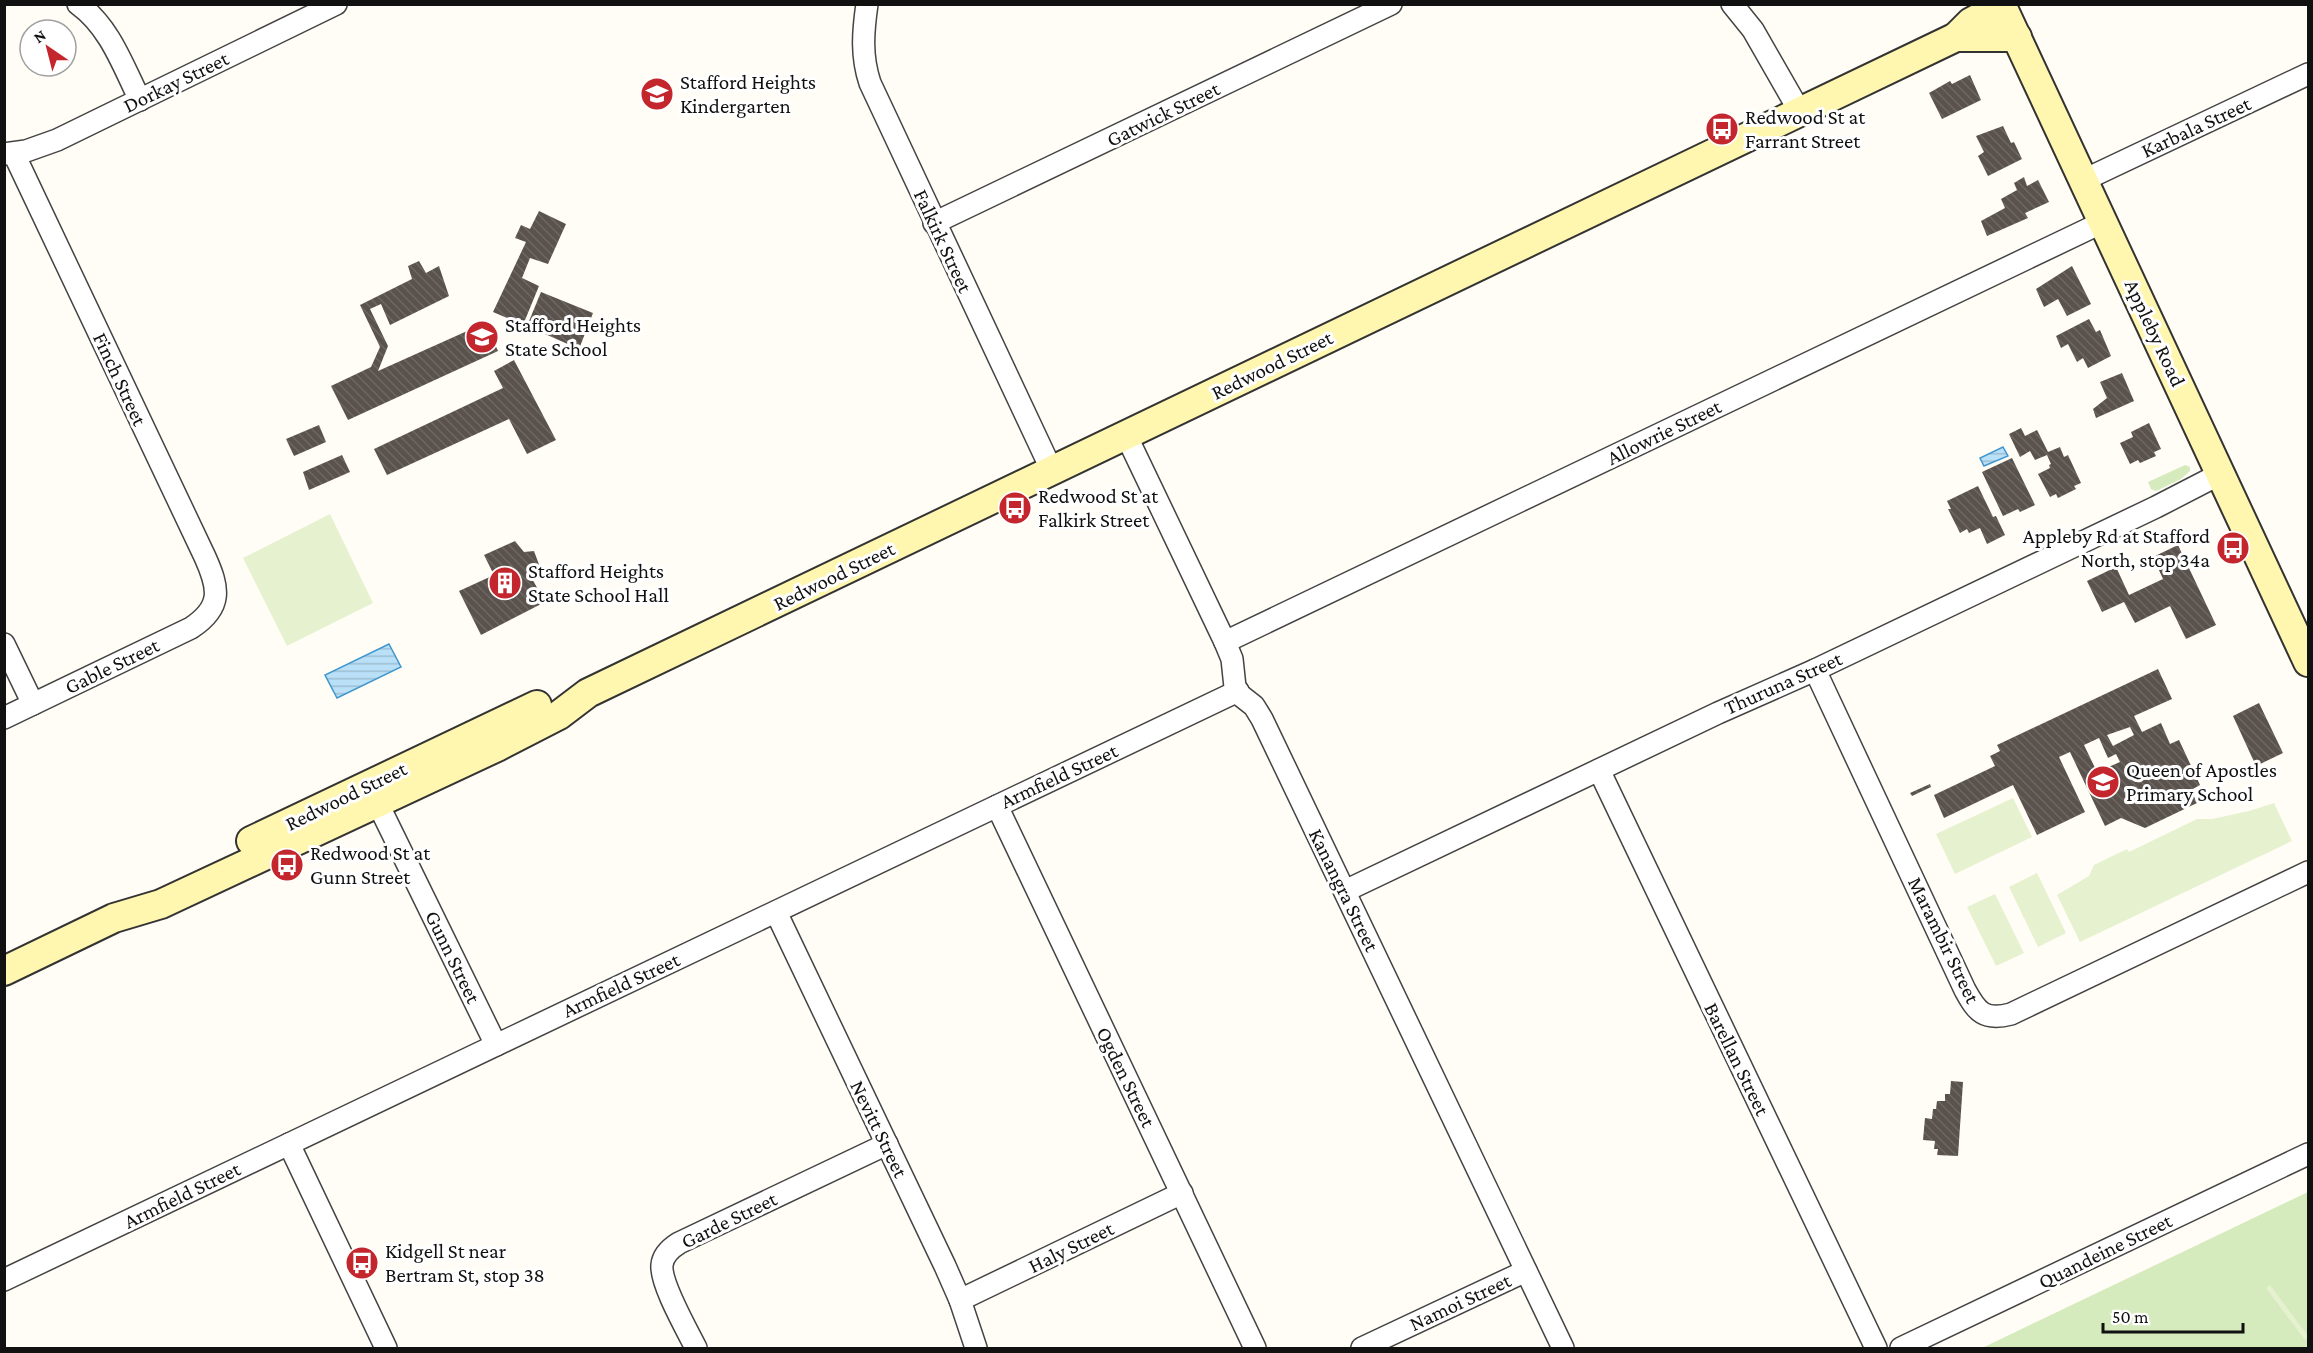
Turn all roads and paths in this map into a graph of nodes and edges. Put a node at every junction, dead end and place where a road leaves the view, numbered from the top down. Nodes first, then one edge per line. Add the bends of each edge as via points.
1 (78, 4) edge
2 (336, 4) edge
3 (867, 4) edge
4 (1391, 4) edge
5 (1732, 4) edge
6 (2001, 5) edge
7 (1956, 37) junction
8 (2016, 37) junction
9 (2307, 78) edge
10 (140, 100) junction
11 (1800, 112) junction
12 (9, 154) edge
13 (2084, 180) junction
14 (2103, 222) junction
15 (934, 223) junction
16 (1125, 435) junction
17 (1052, 471) junction
18 (2220, 474) junction
19 (213, 607) joint
20 (1225, 642) junction
21 (4, 644) edge
22 (2308, 662) edge
23 (1815, 670) junction
24 (1238, 691) junction
25 (588, 693) junction
26 (33, 704) junction
27 (4, 718) edge
28 (1599, 770) junction
29 (378, 804) junction
30 (997, 806) junction
31 (2308, 872) edge
32 (1345, 891) junction
33 (776, 912) junction
34 (114, 918) junction
35 (4, 971) edge
36 (496, 1045) junction
37 (290, 1144) junction
38 (887, 1144) junction
39 (2308, 1154) edge
40 (1182, 1193) junction
41 (1526, 1271) junction
42 (4, 1280) edge
43 (960, 1300) junction
44 (386, 1348) edge
45 (696, 1348) edge
46 (976, 1348) edge
47 (1255, 1348) edge
48 (1362, 1348) edge
49 (1563, 1348) edge
50 (1876, 1348) edge
51 (1901, 1348) edge

1 - 10 street via 102,27
2 - 10 street, Dorkay Street
3 - 15 street, Falkirk Street via 862,51 865,69
4 - 15 street, Gatwick Street
5 - 11 street via 1753,30
6 - 7 street, Redwood Street via 1971,22
6 - 8 street, Appleby Road
7 - 8 street, Redwood Street
7 - 11 street, Redwood Street
8 - 13 street, Appleby Road
9 - 13 street, Karbala Street
10 - 12 street, Dorkay Street via 40,147
11 - 16 street, Redwood Street
12 - 19 street, Finch Street via 205,557 216,588
13 - 14 street, Appleby Road
14 - 18 street, Appleby Road
14 - 20 street, Allowrie Street
15 - 17 street, Falkirk Street
16 - 17 street, Redwood Street
16 - 20 street
17 - 25 street, Redwood Street
18 - 22 street, Appleby Road
18 - 23 street, Thuruna Street
19 - 26 street, Gable Street via 191,628
20 - 24 street
21 - 26 street
23 - 28 street, Thuruna Street
23 - 31 street, Marambir Street via 1965,990 1986,1016 2001,1017 2016,1011
24 - 30 street, Armfield Street
24 - 32 street, Kanangra Street via 1257,711
25 - 29 street, Redwood Street via 559,715
25 - 34 street, Redwood Street via 549,700 486,729 153,888
26 - 27 street, Gable Street
28 - 32 street, Thuruna Street
28 - 50 street, Barellan Street
29 - 34 street, Redwood Street via 161,904
29 - 36 street, Gunn Street
30 - 33 street, Armfield Street
30 - 40 street, Ogden Street
32 - 41 street, Kanangra Street
33 - 36 street, Armfield Street
33 - 38 street, Nevitt Street
34 - 35 street, Redwood Street
36 - 37 street, Armfield Street
37 - 42 street, Armfield Street
37 - 44 street
38 - 43 street, Nevitt Street
38 - 45 street, Garde Street via 668,1251 662,1261 662,1272
39 - 51 street, Quandeine Street
40 - 43 street, Haly Street
40 - 47 street, Ogden Street
41 - 48 street, Namoi Street
41 - 49 street, Kanangra Street
43 - 46 street, Nevitt Street

